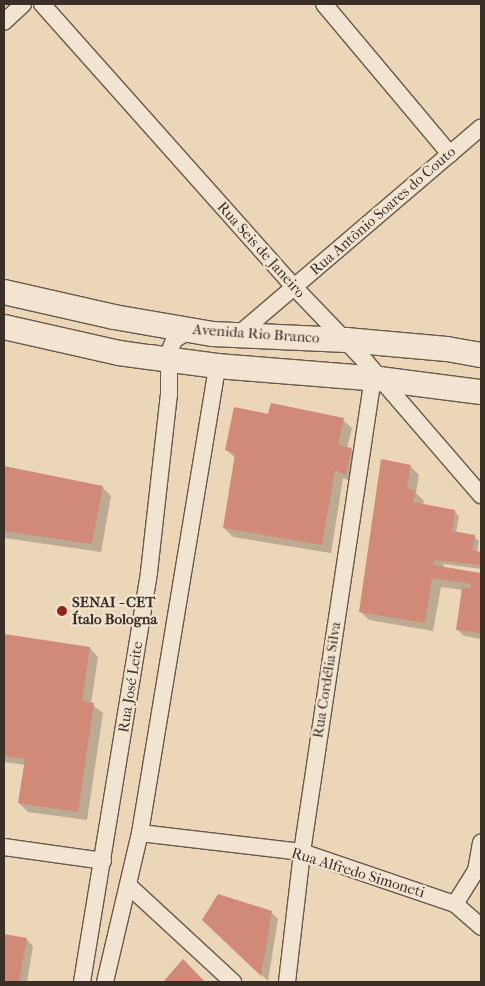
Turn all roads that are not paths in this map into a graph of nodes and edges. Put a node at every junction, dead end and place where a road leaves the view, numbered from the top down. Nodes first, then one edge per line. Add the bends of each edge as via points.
1 (23, 4) edge
2 (42, 4) edge
3 (324, 4) edge
4 (4, 22) edge
5 (481, 127) edge
6 (450, 154) junction
7 (294, 288) junction
8 (4, 292) edge
9 (4, 327) edge
10 (190, 330) junction
11 (239, 334) junction
12 (346, 340) junction
13 (481, 355) edge
14 (169, 360) junction
15 (217, 366) junction
16 (376, 378) junction
17 (481, 392) edge
18 (481, 495) edge
19 (140, 833) junction
20 (481, 842) edge
21 (4, 847) edge
22 (302, 852) junction
23 (103, 861) junction
24 (478, 875) edge
25 (129, 886) junction
26 (455, 904) junction
27 (481, 927) edge
28 (82, 982) edge
29 (105, 982) edge
30 (233, 982) edge
31 (287, 982) edge

1 - 4 street
2 - 7 street, Rua Seis de Janeiro
3 - 6 street
5 - 6 street, Rua Antônio Soares do Couto
6 - 7 street, Rua Antônio Soares do Couto
7 - 11 street, Rua Antônio Soares do Couto
7 - 12 street, Rua Seis de Janeiro
8 - 10 main road, Avenida Rio Branco
9 - 14 main road via 119,353
10 - 11 main road, Avenida Rio Branco
10 - 14 street via 174,340
11 - 12 main road, Avenida Rio Branco
12 - 13 main road, Avenida Rio Branco via 447,348
12 - 16 street, Rua Seis de Janeiro
14 - 15 main road
14 - 23 street, Rua José Leite via 169,395 149,572
15 - 16 main road
15 - 19 street
16 - 17 main road
16 - 18 street, Rua Seis de Janeiro
16 - 22 street, Rua Cordélia Silva
19 - 22 street, Rua Alfredo Simoneti
19 - 25 street
20 - 24 street
21 - 23 street
22 - 26 street, Rua Alfredo Simoneti
22 - 31 street, Rua Cordélia Silva
23 - 28 street, Rua José Leite
24 - 26 street
25 - 29 street
25 - 30 street
26 - 27 street

